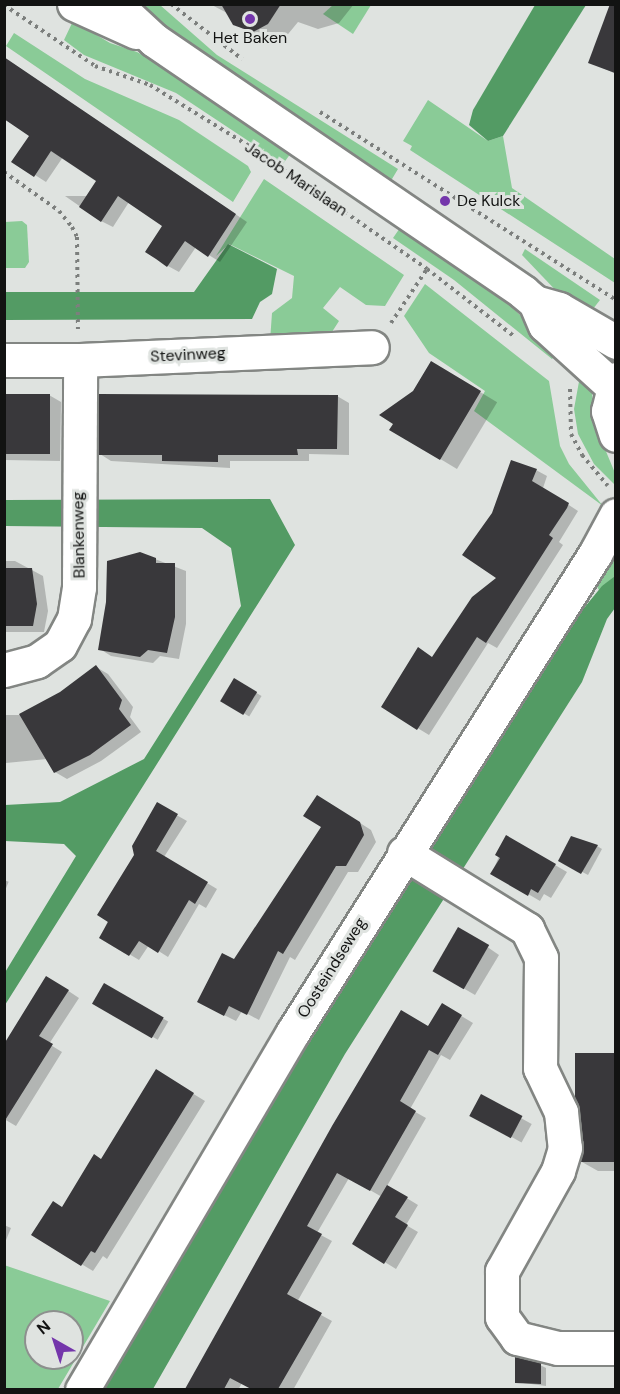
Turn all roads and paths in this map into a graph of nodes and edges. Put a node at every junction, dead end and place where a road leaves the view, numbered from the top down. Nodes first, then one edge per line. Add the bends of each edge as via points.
1 (74, 4) edge
2 (115, 4) edge
3 (171, 4) edge
4 (4, 5) edge
5 (154, 40) junction
6 (252, 66) dead end
7 (318, 110) dead end
8 (4, 172) edge
9 (427, 269) junction
10 (615, 300) edge
11 (535, 302) junction
12 (400, 312) dead end
13 (518, 339) dead end
14 (615, 342) edge
15 (372, 346) dead end
16 (79, 349) junction
17 (4, 360) edge
18 (614, 382) edge
19 (615, 435) edge
20 (615, 515) edge
21 (605, 548) edge
22 (4, 670) edge
23 (409, 857) junction
24 (615, 1348) edge
25 (82, 1389) edge

1 - 5 street, Jacob Marislaan
2 - 5 street, Jacob Marislaan
3 - 6 path
4 - 9 path, Jacob Marislaan via 94,66 150,85 179,103
5 - 11 street, Jacob Marislaan
7 - 10 path
8 - 16 path via 59,211 77,237
9 - 12 path
9 - 13 path, Jacob Marislaan
11 - 14 street, Jacob Marislaan via 559,309
11 - 18 street, Jacob Marislaan via 545,325
15 - 16 street, Stevinweg
16 - 17 street, Stevinweg
16 - 22 street, Blankenweg via 79,587 74,619 60,645 37,661
18 - 19 street via 608,411
20 - 21 street, Oosteindseweg
21 - 23 street, Oosteindseweg
23 - 24 street via 527,929 541,958 540,1068 561,1112 565,1148 558,1171 502,1271 502,1317 517,1338 558,1348
23 - 25 street, Oosteindseweg via 207,1174

